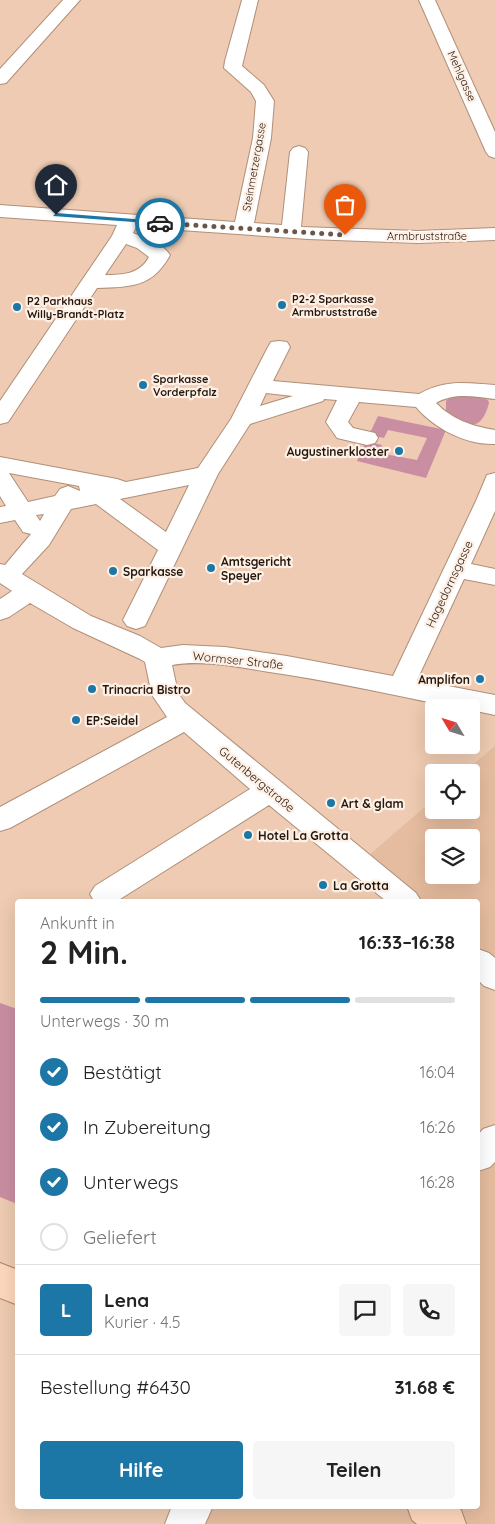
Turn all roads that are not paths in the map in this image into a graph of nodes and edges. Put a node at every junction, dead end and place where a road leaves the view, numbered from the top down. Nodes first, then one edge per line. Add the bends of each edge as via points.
1 (72, 0) edge
2 (250, 0) edge
3 (428, 0) edge
4 (0, 79) edge
5 (299, 152) dead end
6 (495, 152) edge
7 (0, 211) edge
8 (126, 228) junction
9 (243, 229) junction
10 (291, 232) junction
11 (495, 234) edge
12 (92, 282) junction
13 (259, 386) junction
14 (327, 392) junction
15 (495, 392) edge
16 (351, 395) junction
17 (423, 401) junction
18 (0, 416) edge
19 (242, 419) junction
20 (493, 437) dead end
21 (367, 438) dead end
22 (0, 464) edge
23 (206, 474) junction
24 (79, 475) junction
25 (0, 477) edge
26 (495, 480) edge
27 (132, 489) junction
28 (99, 495) junction
29 (193, 500) junction
30 (62, 503) junction
31 (11, 513) edge
32 (40, 539) junction
33 (169, 546) junction
34 (456, 569) junction
35 (7, 570) edge
36 (495, 577) edge
37 (29, 591) junction
38 (0, 610) edge
39 (136, 620) dead end
40 (158, 658) junction
41 (401, 687) junction
42 (495, 705) edge
43 (186, 719) junction
44 (270, 790) junction
45 (0, 820) edge
46 (105, 894) dead end
47 (404, 899) edge
48 (480, 964) edge
49 (495, 977) edge
50 (495, 1140) edge
51 (480, 1154) edge
52 (0, 1280) edge
53 (15, 1287) edge
54 (192, 1509) edge
55 (430, 1509) edge
56 (184, 1524) edge
57 (447, 1524) edge

1 - 4 street
2 - 9 street, Steinmetzergasse via 233,61 234,68 258,89 265,101 262,138
3 - 6 street, Mehlgasse
5 - 10 street
7 - 8 street, Armbruststraße
8 - 9 street, Armbruststraße
8 - 12 street
8 - 12 street via 160,255 152,268 128,280
9 - 10 street, Armbruststraße
10 - 11 street, Armbruststraße via 418,237
12 - 18 street
13 - 14 street
13 - 14 street via 285,360
13 - 19 street
14 - 16 street
14 - 19 street
15 - 17 street via 441,391
16 - 17 street
16 - 21 street via 337,422 345,433
17 - 20 street via 447,424
19 - 23 street
22 - 24 street
23 - 27 street
23 - 29 street
24 - 27 street
24 - 28 street
24 - 30 street
25 - 31 street
26 - 34 street, Hagedornsgasse
27 - 28 street
27 - 29 street
28 - 30 street
28 - 33 street
29 - 33 street
30 - 31 street
30 - 32 street
31 - 32 street
32 - 35 street
33 - 39 street
34 - 36 street
34 - 41 street, Hagedornsgasse
35 - 37 street
37 - 38 street
37 - 40 street via 82,622 144,647
40 - 41 street, Wormser Straße via 184,654 225,656
40 - 43 street, Gutenbergstraße via 165,696
41 - 42 street, Wormser Straße
43 - 44 street, Gutenbergstraße
43 - 45 street
44 - 46 street
44 - 47 street, Gutenbergstraße
48 - 49 street
50 - 51 street
52 - 53 main road
54 - 56 street
55 - 57 main road

